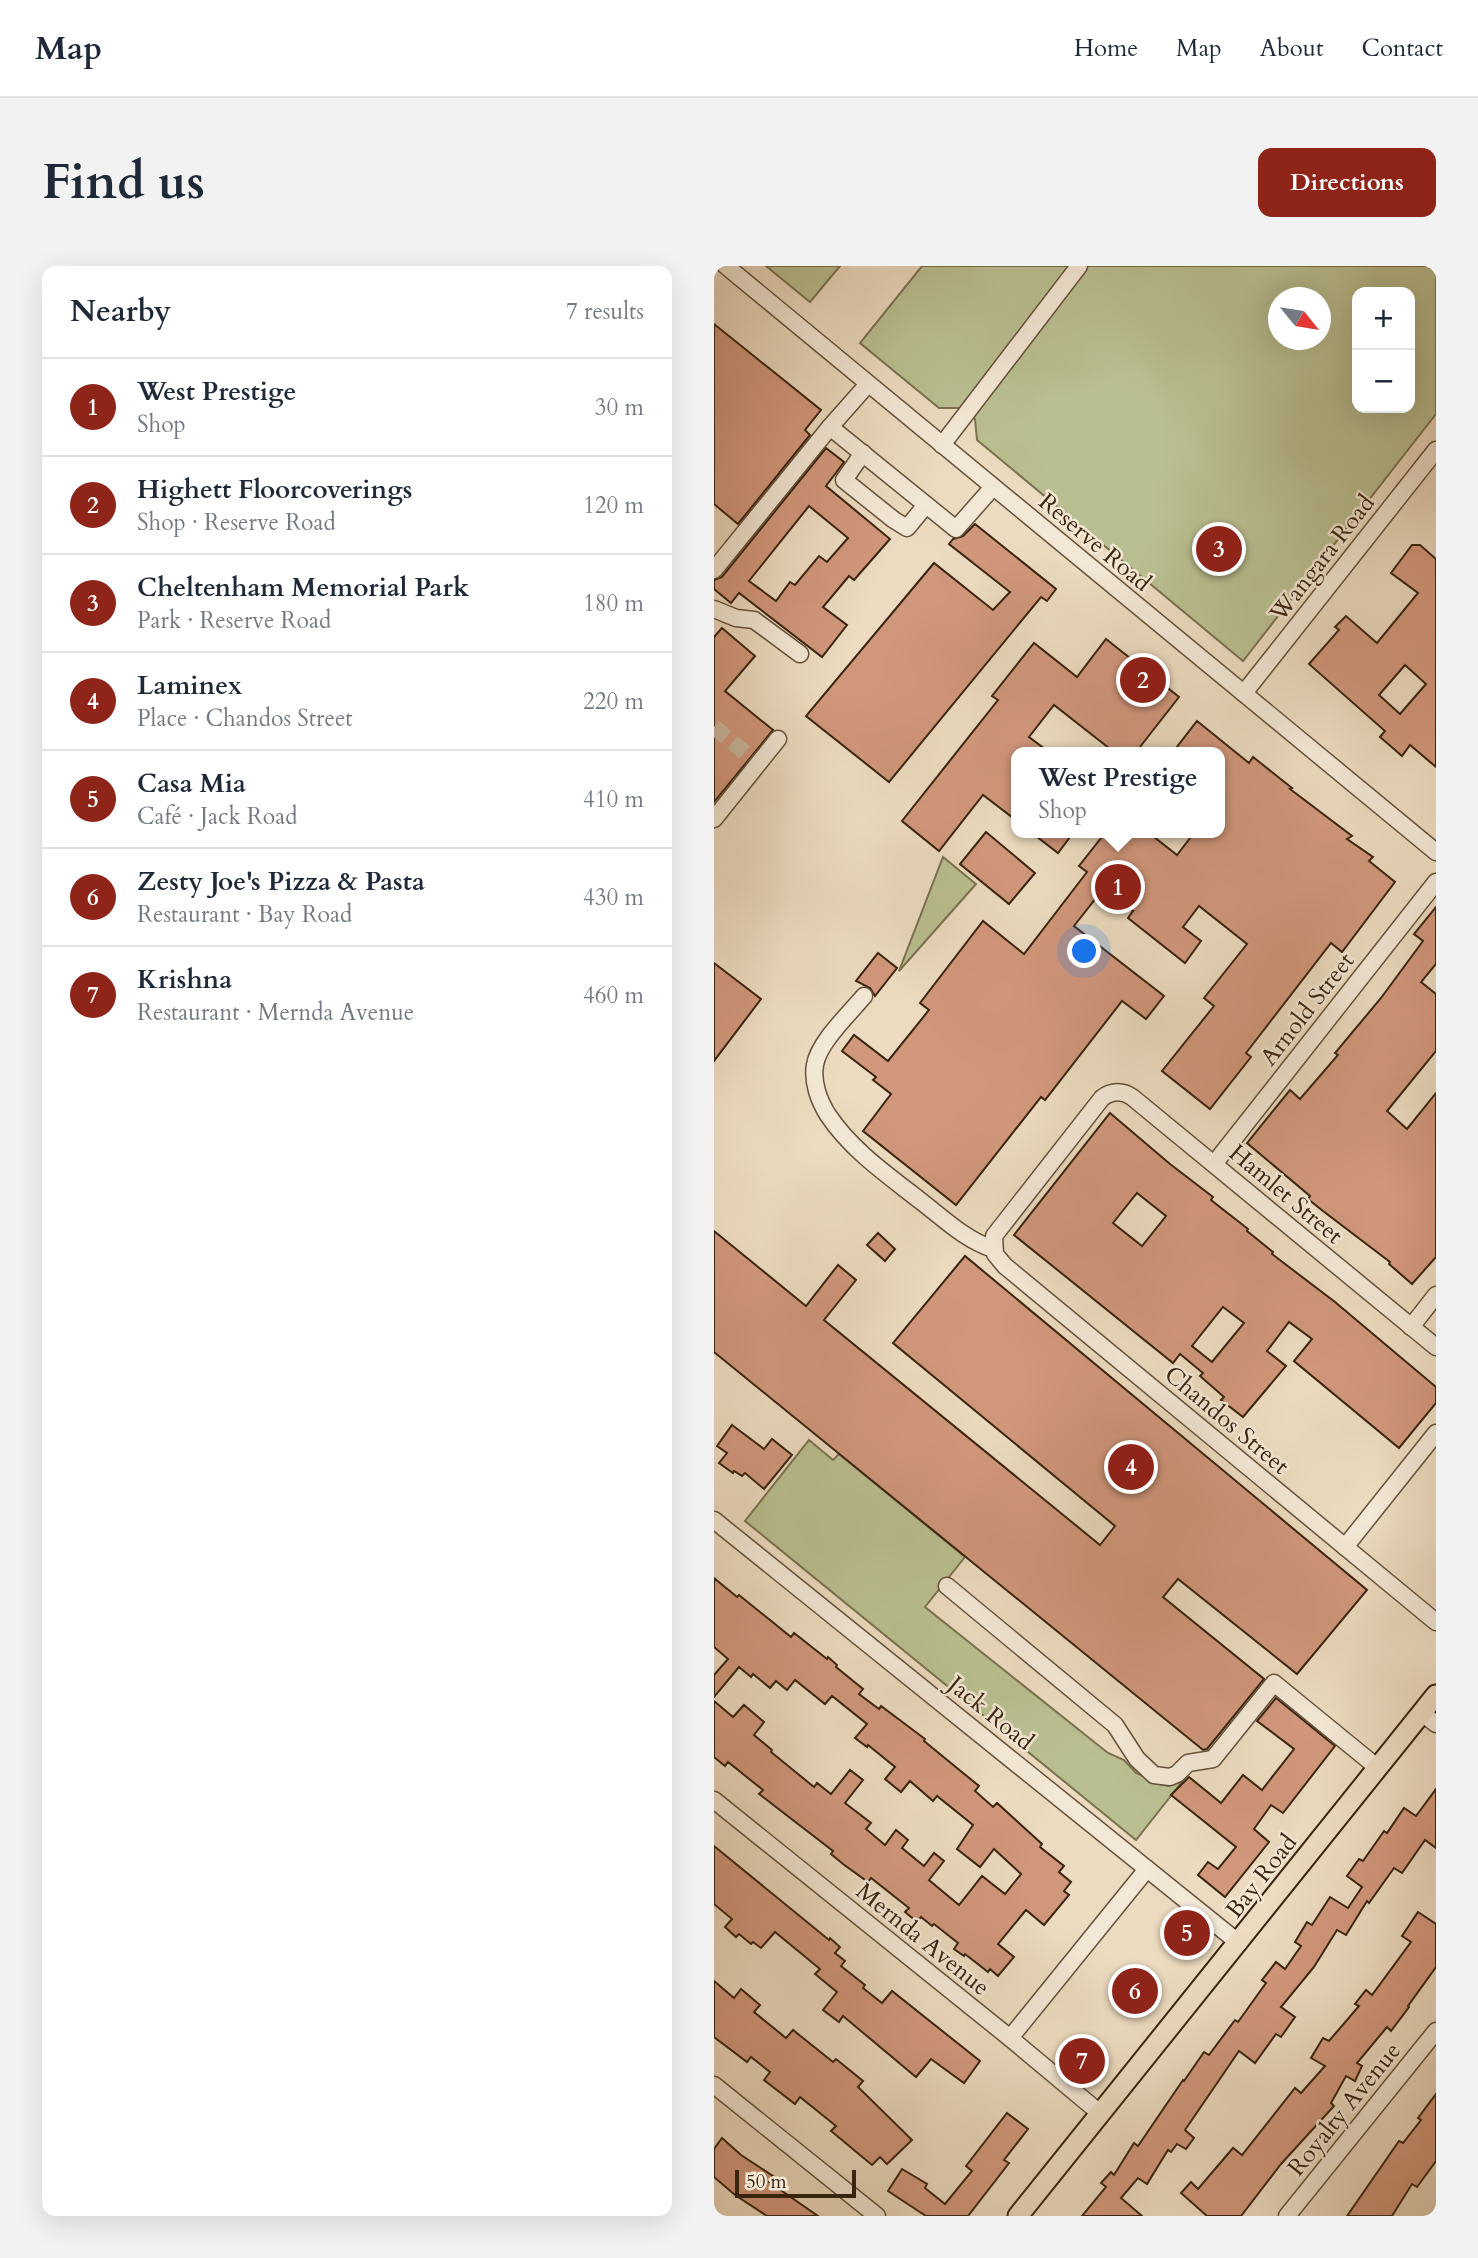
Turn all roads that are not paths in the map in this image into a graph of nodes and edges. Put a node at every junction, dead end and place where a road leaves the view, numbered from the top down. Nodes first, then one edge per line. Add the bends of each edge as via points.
1 (726, 266) edge
2 (1079, 266) edge
3 (868, 384) junction
4 (830, 427) junction
5 (942, 444) junction
6 (1436, 450) edge
7 (863, 453) junction
8 (993, 487) junction
9 (926, 505) junction
10 (714, 570) edge
11 (714, 609) edge
12 (800, 654) dead end
13 (1244, 693) junction
14 (778, 739) dead end
15 (714, 819) edge
16 (1436, 852) edge
17 (1436, 882) edge
18 (864, 996) dead end
19 (1214, 1164) junction
20 (993, 1249) junction
21 (1436, 1295) edge
22 (1411, 1327) junction
23 (1436, 1347) edge
24 (1436, 1433) edge
25 (714, 1520) edge
26 (1345, 1547) junction
27 (947, 1586) dead end
28 (1436, 1622) edge
29 (1436, 1695) edge
30 (1429, 1719) edge
31 (1378, 1768) junction
32 (714, 1801) edge
33 (1147, 1869) junction
34 (1239, 1943) junction
35 (1436, 2031) edge
36 (1010, 2038) junction
37 (714, 2085) edge
38 (1101, 2115) junction
39 (877, 2216) edge
40 (1018, 2216) edge
41 (1287, 2216) edge

1 - 3 street, Reserve Road
2 - 5 street
3 - 4 street
3 - 5 street, Reserve Road
4 - 7 street
4 - 10 street
5 - 8 street, Reserve Road
6 - 13 street, Wangara Road
7 - 9 street
7 - 9 street via 844,480 907,528
8 - 9 street via 956,528
8 - 13 street, Reserve Road
11 - 12 street via 754,620
13 - 16 street, Reserve Road
14 - 15 street
17 - 19 street, Arnold Street
18 - 20 street via 818,1054 814,1069 823,1107 865,1158 971,1240
19 - 20 street, Hamlet Street via 1128,1094 1111,1093 1102,1098 997,1231
19 - 22 street, Hamlet Street
20 - 26 street, Chandos Street via 1005,1266
21 - 22 street
22 - 23 street, Hamlet Street
24 - 26 street
25 - 33 street, Jack Road
26 - 28 street, Chandos Street
27 - 31 street via 1115,1725 1137,1759 1154,1774 1170,1777 1188,1763 1213,1759 1274,1683
29 - 30 main road, Bay Road
30 - 31 main road, Bay Road
31 - 34 main road, Bay Road
32 - 36 street, Mernda Avenue
33 - 34 street, Jack Road
33 - 36 street
34 - 38 main road, Bay Road
35 - 41 street, Royalty Avenue
36 - 38 street, Mernda Avenue
37 - 39 street
38 - 40 main road, Bay Road

